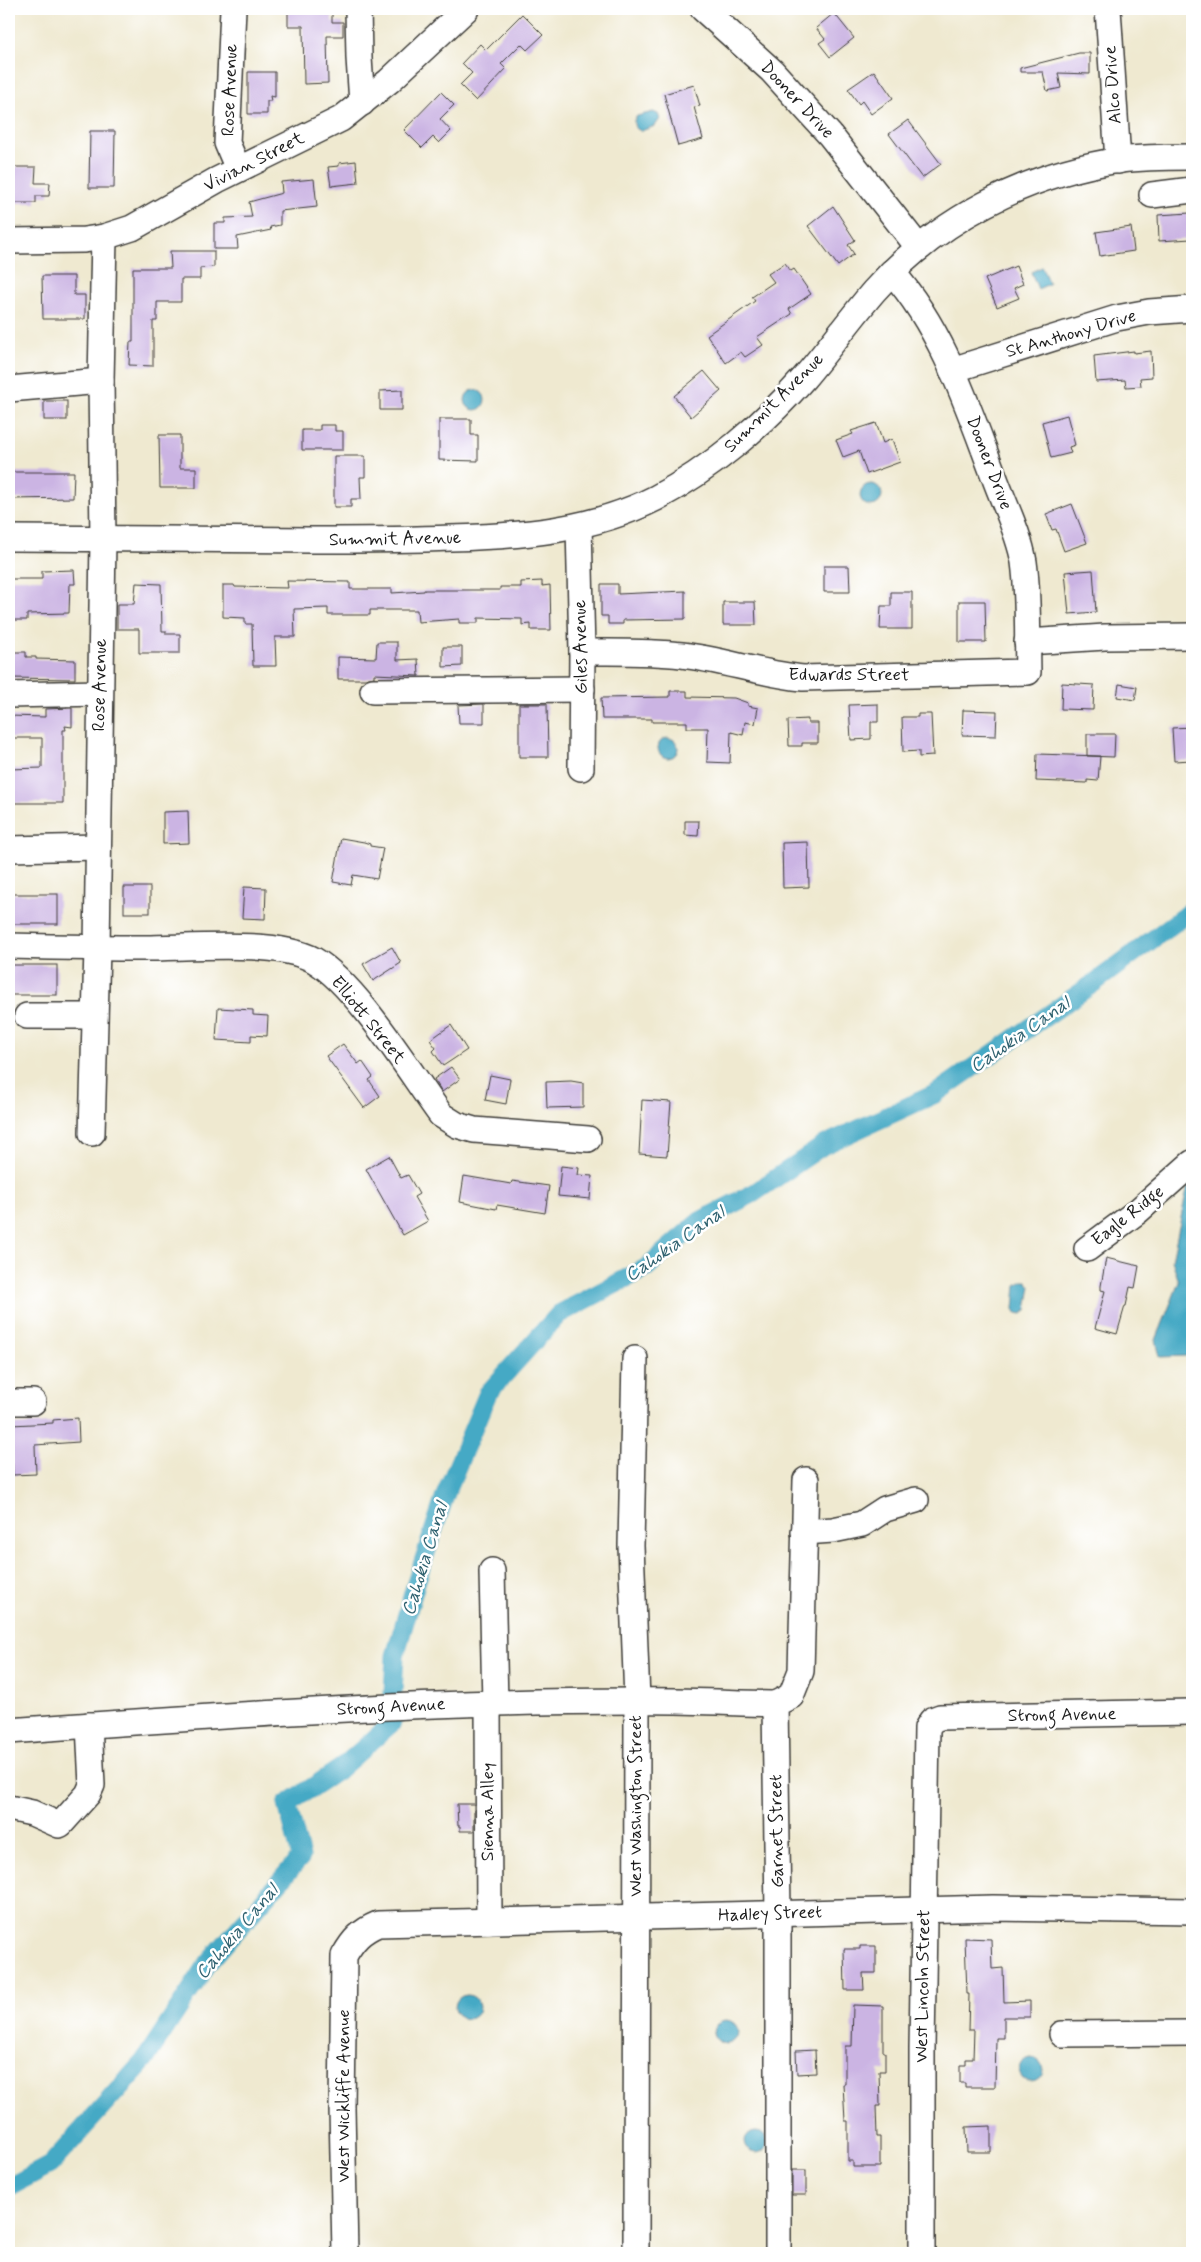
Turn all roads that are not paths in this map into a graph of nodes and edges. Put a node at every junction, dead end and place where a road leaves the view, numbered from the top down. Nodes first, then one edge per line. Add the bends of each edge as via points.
1 (233, 9) edge
2 (358, 9) edge
3 (466, 9) edge
4 (703, 9) edge
5 (1108, 9) edge
6 (362, 103) junction
7 (1192, 157) edge
8 (1118, 161) junction
9 (238, 169) junction
10 (1192, 190) edge
11 (1152, 195) dead end
12 (104, 237) junction
13 (9, 241) edge
14 (919, 248) junction
15 (892, 272) junction
16 (1192, 309) edge
17 (952, 370) junction
18 (101, 381) junction
19 (9, 389) edge
20 (579, 526) junction
21 (9, 538) edge
22 (102, 539) junction
23 (1192, 636) edge
24 (1027, 642) junction
25 (582, 652) junction
26 (1028, 672) joint
27 (582, 689) junction
28 (373, 691) dead end
29 (100, 694) junction
30 (9, 695) edge
31 (581, 768) dead end
32 (98, 847) junction
33 (9, 849) edge
34 (9, 946) edge
35 (97, 948) junction
36 (27, 1016) dead end
37 (94, 1016) junction
38 (92, 1133) dead end
39 (588, 1138) dead end
40 (1192, 1163) edge
41 (1087, 1249) dead end
42 (635, 1359) dead end
43 (806, 1480) dead end
44 (916, 1500) dead end
45 (804, 1532) junction
46 (492, 1571) dead end
47 (636, 1700) junction
48 (492, 1704) junction
49 (775, 1704) junction
50 (1192, 1712) edge
51 (932, 1720) joint
52 (89, 1725) junction
53 (9, 1731) edge
54 (9, 1808) edge
55 (924, 1910) junction
56 (1192, 1911) edge
57 (778, 1914) junction
58 (636, 1918) junction
59 (489, 1921) junction
60 (353, 1941) joint
61 (1192, 2033) edge
62 (1062, 2034) dead end
63 (345, 2253) edge
64 (636, 2253) edge
65 (778, 2253) edge
66 (922, 2253) edge

1 - 9 street, Rose Avenue via 227,143
2 - 6 street
3 - 6 street, Vivian Street
4 - 14 street, Dooner Drive via 772,72 830,135
5 - 8 street, Alco Drive
6 - 9 street, Vivian Street via 341,119
7 - 8 street, Summit Avenue
8 - 14 street, Summit Avenue via 1068,171 1031,183 989,202
9 - 12 street, Vivian Street via 132,228
10 - 11 street
12 - 13 street, Vivian Street
12 - 18 street, Rose Avenue
14 - 15 street, Summit Avenue
15 - 17 street, Dooner Drive via 920,307
15 - 20 street, Summit Avenue via 801,381 717,460 654,498 614,516
16 - 17 street, St Anthony Drive via 1117,318
17 - 24 street, Dooner Drive via 1020,547 1028,602
18 - 19 street
18 - 22 street, Rose Avenue
20 - 22 street, Summit Avenue via 513,536 391,540
20 - 25 street, Giles Avenue
21 - 22 street, Summit Avenue
22 - 29 street, Rose Avenue
23 - 24 street
24 - 26 street, Dooner Drive
25 - 26 street, Edwards Street via 683,655 777,676 803,678
25 - 27 street, Giles Avenue
27 - 28 street
27 - 31 street, Giles Avenue
29 - 30 street
29 - 32 street, Rose Avenue
32 - 33 street
32 - 35 street, Rose Avenue
34 - 35 street, Elliott Street
35 - 37 street, Rose Avenue
35 - 39 street, Elliott Street via 269,947 301,954 330,972 441,1114 457,1125 474,1130
36 - 37 street
37 - 38 street, Rose Avenue
40 - 41 street, Eagle Ridge via 1144,1206
42 - 47 street, West Washington Street via 631,1546
43 - 45 street
44 - 45 street via 886,1509 862,1524
45 - 49 street via 801,1671 791,1696
46 - 48 street, Sienna Alley
47 - 48 street, Strong Avenue
47 - 49 street, Strong Avenue
47 - 58 street, West Washington Street
48 - 52 street, Strong Avenue via 242,1714
48 - 59 street, Sienna Alley
49 - 57 street, Garnet Street
50 - 51 street, Strong Avenue via 940,1716
51 - 55 street, West Lincoln Street via 927,1728
52 - 53 street, Strong Avenue
52 - 54 street via 92,1786 62,1824
55 - 56 street, Hadley Street
55 - 57 street, Hadley Street
55 - 66 street, West Lincoln Street
57 - 58 street, Hadley Street
57 - 65 street, Garnet Street
58 - 59 street, Hadley Street
58 - 64 street, West Washington Street
59 - 60 street, Hadley Street via 378,1924 366,1929
60 - 63 street, West Wickliffe Avenue via 344,1956 342,2108
61 - 62 street

